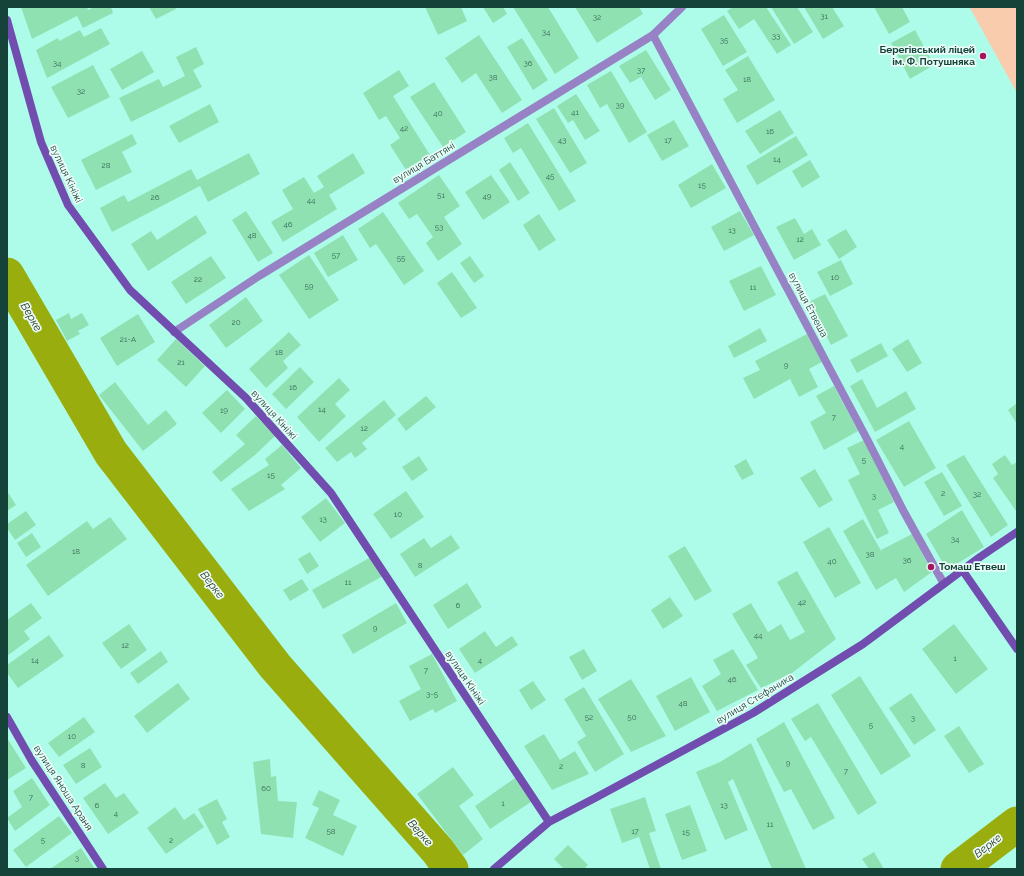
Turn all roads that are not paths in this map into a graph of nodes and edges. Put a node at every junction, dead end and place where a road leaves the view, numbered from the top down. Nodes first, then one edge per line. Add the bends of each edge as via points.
1 (682, 7) edge
2 (7, 20) edge
3 (653, 35) junction
4 (174, 332) junction
5 (1017, 532) edge
6 (963, 571) junction
7 (944, 584) junction
8 (1017, 649) edge
9 (7, 717) edge
10 (549, 822) junction
11 (103, 869) edge
12 (494, 869) edge

1 - 3 street, вулиця Баттяні
2 - 4 street, вулиця Кініжі via 41,142 68,205 130,290
3 - 4 street, вулиця Баттяні via 259,276
3 - 7 street, вулиця Етвеша
4 - 10 street, вулиця Кініжі via 246,398 331,493
5 - 6 street, вулиця Стефаника
6 - 7 street, вулиця Стефаника
6 - 8 street
7 - 10 street, вулиця Стефаника via 863,644 753,714
9 - 11 street, вулиця Яноша Араня via 32,761
10 - 12 street, вулиця Стефаника

